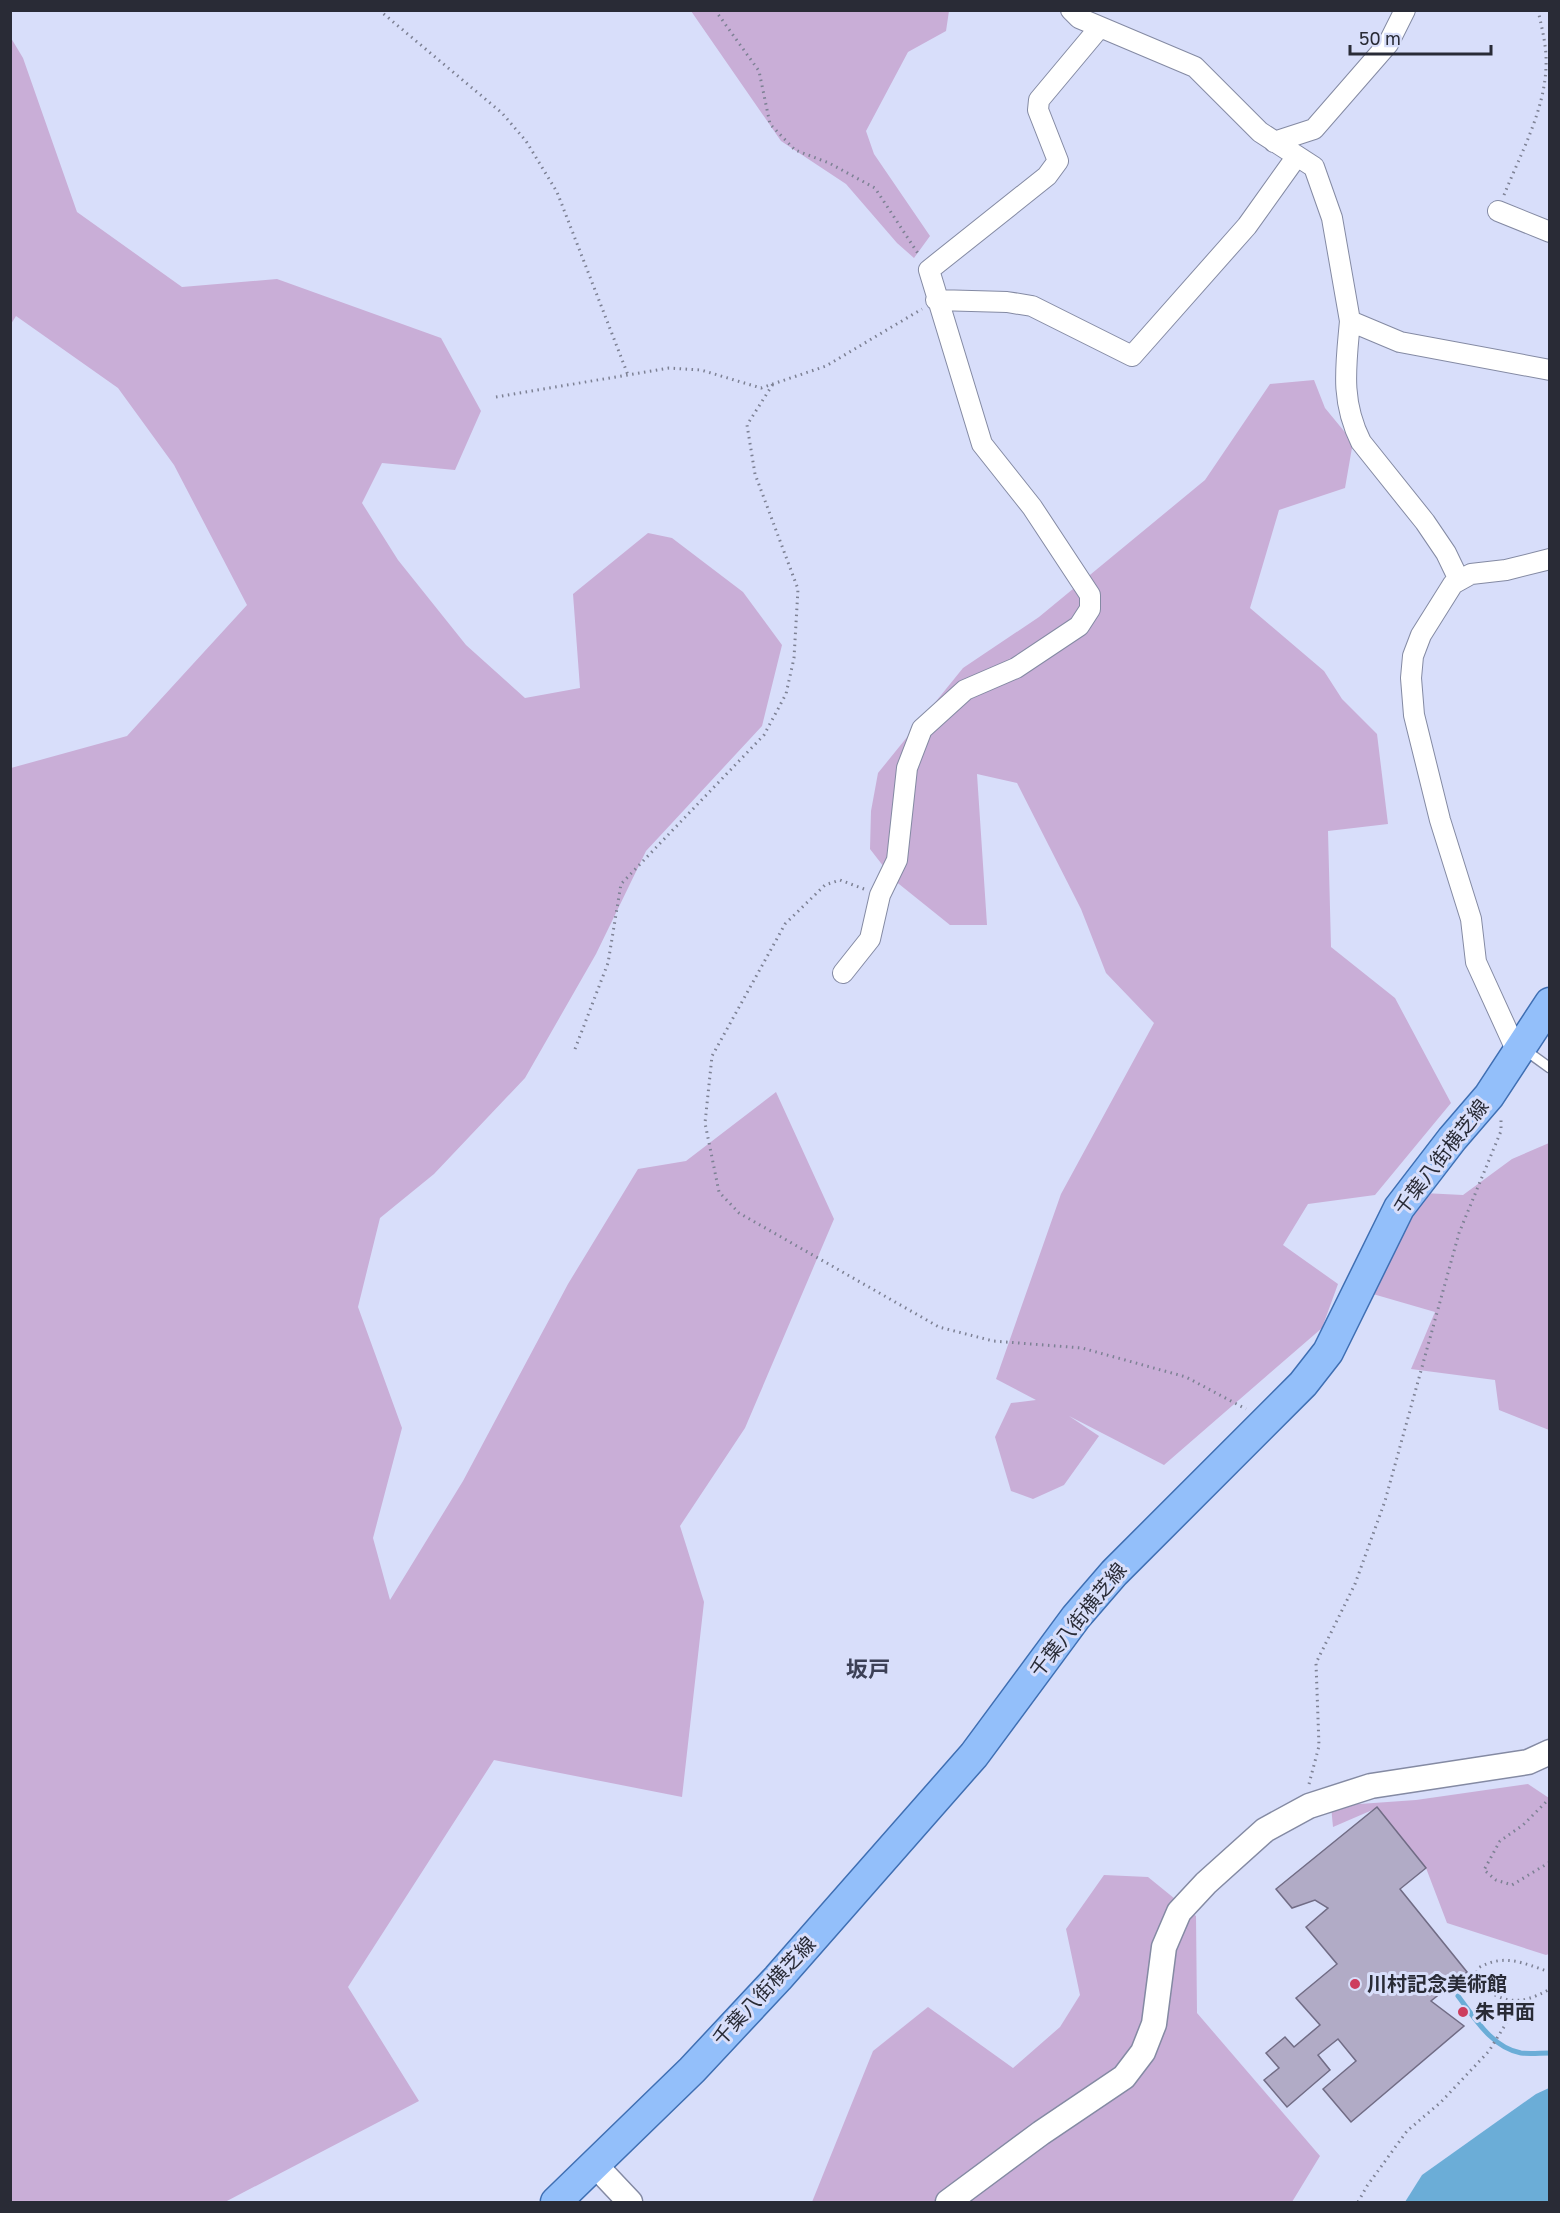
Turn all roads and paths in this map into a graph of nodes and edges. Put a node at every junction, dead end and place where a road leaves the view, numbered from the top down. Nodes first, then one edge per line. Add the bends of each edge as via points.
1 (379, 10) edge
2 (715, 10) edge
3 (1071, 10) edge
4 (1405, 10) edge
5 (1538, 10) edge
6 (1100, 27) junction
7 (1274, 142) junction
8 (1297, 156) junction
9 (1498, 211) joint
10 (1550, 232) edge
11 (929, 270) junction
12 (936, 300) junction
13 (1350, 321) junction
14 (1550, 370) edge
15 (628, 375) junction
16 (773, 384) junction
17 (496, 398) dead end
18 (1550, 559) edge
19 (1459, 580) junction
20 (880, 895) junction
21 (843, 973) dead end
22 (1550, 1003) edge
23 (575, 1049) dead end
24 (1514, 1060) junction
25 (1550, 1068) edge
26 (1266, 1420) junction
27 (1550, 1752) edge
28 (1550, 1798) edge
29 (1303, 1809) junction
30 (1550, 1862) edge
31 (1550, 1972) edge
32 (1550, 1989) edge
33 (1520, 2001) junction
34 (596, 2166) junction
35 (556, 2202) edge
36 (630, 2202) edge
37 (948, 2202) edge
38 (1358, 2202) edge

1 - 15 path via 502,113 526,141 557,192
2 - 11 path via 759,71 770,124 795,150 830,163 875,188
3 - 6 street
4 - 7 street via 1388,44 1314,129
5 - 9 path via 1545,40 1544,87
6 - 7 street via 1195,67
6 - 11 street via 1039,100 1038,110 1058,161 1047,176
7 - 8 street
8 - 12 street via 1247,226 1132,356 1032,306
8 - 13 street via 1314,167 1332,219
9 - 10 street
11 - 12 street
12 - 16 path via 826,366
12 - 20 street via 982,444 1032,507 1090,596 1090,609 1079,626 1016,668 965,690 922,729 907,768 897,860
13 - 14 street via 1400,342
13 - 19 street via 1345,395 1351,421 1361,442 1446,553
15 - 16 path via 701,370 761,388
15 - 17 path
16 - 23 path via 747,425 755,474 798,589 794,658 786,694 764,735 621,884 608,963
18 - 19 street via 1471,574
19 - 24 street via 1440,602 1413,656 1414,715 1440,820 1471,920 1476,962
20 - 21 street via 870,939
20 - 26 path via 840,880 825,885 785,924 712,1056 705,1123 719,1192 739,1214 939,1326 993,1341 1082,1348 1185,1377
22 - 24 main road, 千葉八街横芝線
24 - 25 lane
24 - 26 main road, 千葉八街横芝線 via 1399,1208 1329,1352
24 - 29 path via 1501,1131 1459,1233 1385,1501 1354,1584 1316,1663 1319,1746
26 - 34 main road, 千葉八街横芝線 via 1114,1572 974,1755 778,1978
27 - 29 street via 1528,1762 1371,1786
28 - 30 path via 1523,1825 1500,1840 1484,1870 1496,1880 1512,1885
29 - 37 street via 1265,1830 1179,1912 1164,1947 1154,2024 1143,2052 1124,2076
31 - 33 path via 1494,1959 1478,1968 1474,1982 1500,2000
32 - 33 path
33 - 38 path via 1493,2044 1441,2102 1407,2131
34 - 35 main road, 千葉八街横芝線
34 - 36 street

